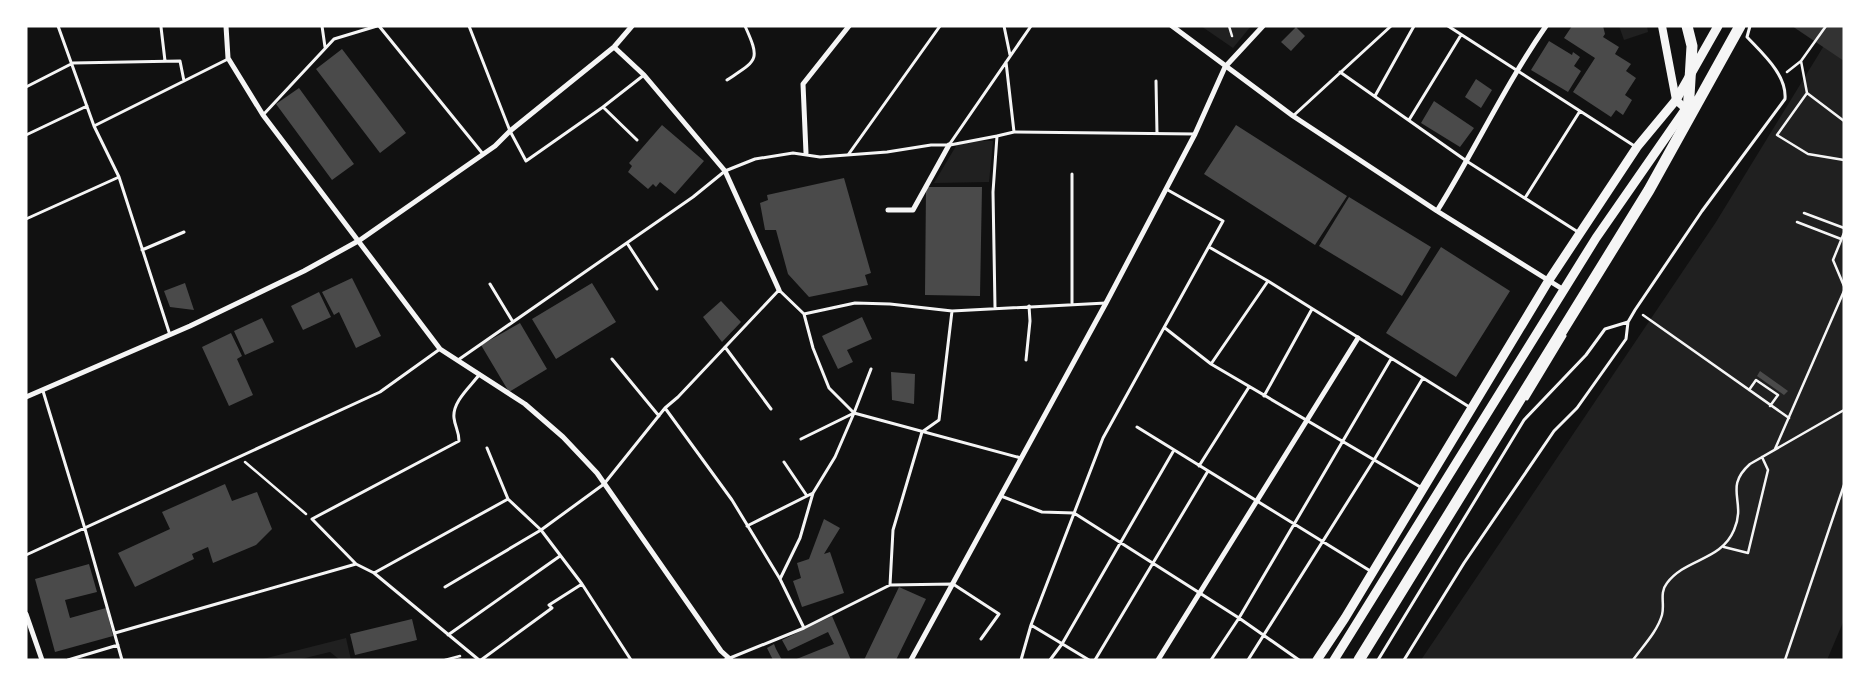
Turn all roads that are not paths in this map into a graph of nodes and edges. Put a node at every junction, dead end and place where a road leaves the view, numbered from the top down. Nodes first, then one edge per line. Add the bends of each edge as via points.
1 (58, 26) edge
2 (226, 26) edge
3 (322, 26) edge
4 (378, 26) edge
5 (469, 26) edge
6 (632, 26) edge
7 (745, 26) edge
8 (940, 26) edge
9 (1004, 26) edge
10 (1031, 26) edge
11 (1172, 26) edge
12 (1263, 26) edge
13 (1391, 26) edge
14 (1414, 26) edge
15 (1448, 26) edge
16 (1545, 26) edge
17 (1662, 26) edge
18 (1687, 26) edge
19 (1718, 26) edge
20 (1742, 26) edge
21 (1750, 26) edge
22 (161, 27) edge
23 (845, 27) edge
24 (1461, 35) junction
25 (614, 47) junction
26 (325, 48) junction
27 (1010, 56) junction
28 (228, 58) junction
29 (165, 62) junction
30 (1006, 62) junction
31 (73, 63) junction
32 (1225, 67) junction
33 (1516, 71) junction
34 (1340, 72) junction
35 (644, 75) junction
36 (727, 80) dead end
37 (184, 81) junction
38 (1156, 81) dead end
39 (26, 87) edge
40 (1375, 96) junction
41 (1676, 100) junction
42 (87, 106) junction
43 (603, 107) junction
44 (1580, 111) junction
45 (1687, 113) junction
46 (263, 115) junction
47 (1293, 116) junction
48 (1409, 120) junction
49 (94, 126) junction
50 (510, 131) junction
51 (1014, 132) junction
52 (1157, 134) junction
53 (1195, 134) junction
54 (26, 135) edge
55 (997, 136) junction
56 (637, 140) dead end
57 (949, 145) junction
58 (1637, 147) junction
59 (806, 153) junction
60 (483, 154) junction
61 (847, 155) junction
62 (1468, 162) junction
63 (725, 171) junction
64 (1072, 174) dead end
65 (118, 177) junction
66 (1165, 189) junction
67 (1525, 198) junction
68 (888, 210) dead end
69 (1437, 211) junction
70 (26, 219) edge
71 (184, 232) dead end
72 (1580, 233) junction
73 (360, 240) junction
74 (627, 243) junction
75 (1209, 247) junction
76 (142, 250) junction
77 (1549, 280) junction
78 (1268, 281) junction
79 (490, 284) dead end
80 (657, 289) dead end
81 (779, 290) junction
82 (1564, 290) junction
83 (1072, 303) junction
84 (1106, 303) junction
85 (1029, 306) junction
86 (995, 307) junction
87 (1312, 309) junction
88 (952, 311) junction
89 (804, 314) junction
90 (513, 322) junction
91 (1628, 322) junction
92 (1165, 328) junction
93 (170, 335) junction
94 (1358, 338) junction
95 (725, 347) junction
96 (440, 349) junction
97 (612, 359) dead end
98 (1391, 359) junction
99 (1026, 360) dead end
100 (458, 361) junction
101 (1211, 364) junction
102 (871, 369) dead end
103 (479, 375) junction
104 (1423, 378) junction
105 (1249, 387) junction
106 (43, 391) junction
107 (1264, 396) junction
108 (26, 397) edge
109 (665, 408) junction
110 (1472, 408) junction
111 (770, 409) dead end
112 (854, 413) junction
113 (659, 416) junction
114 (1307, 421) junction
115 (1137, 427) dead end
116 (922, 432) junction
117 (800, 439) dead end
118 (1342, 442) junction
119 (487, 448) dead end
120 (1174, 450) junction
121 (1022, 458) junction
122 (1374, 460) junction
123 (784, 462) dead end
124 (1200, 466) junction
125 (1208, 471) junction
126 (604, 484) junction
127 (1423, 489) junction
128 (813, 493) junction
129 (808, 496) junction
130 (1001, 496) junction
131 (508, 498) junction
132 (1257, 501) junction
133 (1074, 513) junction
134 (1293, 523) junction
135 (747, 526) junction
136 (85, 529) junction
137 (541, 530) junction
138 (1322, 541) junction
139 (1119, 542) junction
140 (26, 555) edge
141 (560, 556) junction
142 (356, 564) junction
143 (1152, 564) junction
144 (1372, 572) junction
145 (374, 573) junction
146 (780, 579) junction
147 (582, 584) junction
148 (953, 584) junction
149 (890, 585) junction
150 (445, 588) dead end
151 (1199, 594) junction
152 (26, 614) edge
153 (1239, 618) junction
154 (1031, 625) junction
155 (804, 628) junction
156 (115, 633) junction
157 (34, 634) junction
158 (448, 635) junction
159 (1264, 635) junction
160 (26, 637) edge
161 (981, 639) dead end
162 (118, 644) junction
163 (1062, 644) junction
164 (728, 659) edge
165 (42, 660) edge
166 (68, 660) edge
167 (122, 660) edge
168 (480, 660) edge
169 (631, 660) edge
170 (911, 660) edge
171 (1021, 660) edge
172 (1050, 660) edge
173 (1089, 660) edge
174 (1095, 660) edge
175 (1158, 660) edge
176 (1211, 660) edge
177 (1248, 660) edge
178 (1299, 660) edge
179 (1317, 660) edge
180 (1334, 660) edge
181 (1359, 660) edge
182 (1363, 660) edge
183 (1378, 660) edge
184 (1404, 660) edge

1 - 31 lane
2 - 28 street
3 - 26 lane
4 - 26 lane via 334,38
4 - 60 lane
5 - 50 lane
6 - 25 street
7 - 36 lane via 756,57 750,65
8 - 61 lane
9 - 27 lane
10 - 27 lane
11 - 32 street
12 - 32 street
13 - 34 lane
14 - 40 lane
15 - 24 lane
16 - 33 street
17 - 41 street
18 - 45 highway via 1692,46
19 - 41 main road
20 - 45 highway
20 - 182 lane via 1652,190 1558,348
21 - 91 lane via 1747,37 1781,76 1786,90 1785,99 1702,211
22 - 29 lane
23 - 59 street via 804,84
24 - 33 lane
24 - 48 lane
25 - 35 street
25 - 50 street
26 - 46 lane
27 - 30 lane
28 - 37 lane
28 - 46 street
29 - 31 lane
29 - 37 lane via 180,61
30 - 51 lane
30 - 57 lane
31 - 39 lane
31 - 42 lane
32 - 47 street
32 - 53 street
33 - 44 lane
33 - 62 street
34 - 40 lane
34 - 47 lane
35 - 43 lane
35 - 63 street
37 - 49 lane
38 - 52 lane
40 - 48 lane
41 - 45 street
41 - 58 main road
42 - 49 lane
42 - 54 lane
43 - 50 lane via 526,161
43 - 56 lane
44 - 58 lane
44 - 67 lane
45 - 82 main road via 1596,238
45 - 181 highway via 1650,190
46 - 73 street
47 - 69 street
48 - 62 lane
49 - 65 lane
50 - 60 street
51 - 52 lane
51 - 55 lane
52 - 53 lane
53 - 66 street
55 - 57 lane
55 - 86 lane via 993,192
57 - 61 lane
57 - 68 street via 913,210
58 - 72 main road
59 - 61 lane via 820,157
59 - 63 lane via 755,159
60 - 73 street
62 - 67 lane
62 - 69 street
63 - 74 lane via 693,198
63 - 81 street
64 - 83 lane
65 - 70 lane
65 - 76 lane
66 - 75 lane via 1223,221
66 - 84 street
67 - 72 lane
69 - 77 street
71 - 76 lane
72 - 77 main road
73 - 93 street via 304,271
73 - 96 street
74 - 80 lane
74 - 90 lane
75 - 78 lane
75 - 92 lane via 1174,306
76 - 93 lane
77 - 82 street
77 - 110 main road
78 - 87 lane
78 - 101 lane
79 - 90 lane
81 - 89 lane
81 - 95 lane
82 - 180 main road
83 - 84 lane
83 - 85 lane
84 - 121 street
85 - 86 lane
85 - 99 lane
86 - 88 lane
87 - 94 lane
87 - 107 lane
88 - 89 lane via 855,303
88 - 116 lane via 940,420
89 - 112 lane via 828,388
90 - 100 lane
91 - 183 lane via 1605,329 1586,355 1524,420
91 - 184 lane via 1626,339 1577,408 1549,439 1464,563
92 - 101 lane
92 - 133 lane via 1103,438
93 - 106 street
94 - 98 lane
94 - 114 street
95 - 109 lane
95 - 111 lane
96 - 100 street
96 - 136 lane via 380,392
97 - 113 lane
98 - 104 lane
98 - 118 lane
100 - 103 street
101 - 105 lane
102 - 112 lane
103 - 126 street via 525,404 563,437
103 - 142 lane via 454,407 459,441 312,519
104 - 110 lane
104 - 122 lane
105 - 107 lane
105 - 124 lane
106 - 108 street
106 - 136 lane
107 - 114 lane
109 - 113 lane
109 - 135 lane via 732,500
110 - 127 main road
112 - 116 lane
112 - 117 lane
112 - 128 lane via 835,457
113 - 126 lane
114 - 118 lane
114 - 132 street
115 - 120 lane
116 - 121 lane
116 - 149 lane via 894,530
118 - 122 lane
118 - 134 lane
119 - 131 lane
120 - 124 lane
120 - 139 lane
121 - 130 street
122 - 127 lane
122 - 138 lane
123 - 129 lane
124 - 125 lane
125 - 132 lane
125 - 143 lane
126 - 137 lane
126 - 164 street
127 - 144 main road
128 - 129 lane
128 - 146 lane via 800,538
129 - 135 lane
130 - 133 lane via 1042,512
130 - 148 street
131 - 137 lane
131 - 145 lane
132 - 134 lane
132 - 151 street
133 - 139 lane
133 - 154 lane
134 - 138 lane
134 - 153 lane
135 - 146 lane
136 - 140 lane
136 - 156 lane
137 - 141 lane
137 - 150 lane
138 - 144 lane
138 - 159 lane
139 - 143 lane
139 - 163 lane
141 - 147 lane
141 - 158 lane
142 - 145 lane
142 - 156 lane
143 - 151 lane
143 - 174 lane
144 - 179 main road
145 - 158 lane
146 - 155 lane
147 - 168 lane
147 - 169 lane
148 - 149 lane
148 - 161 lane via 999,614
148 - 170 street
149 - 155 lane
151 - 153 lane
151 - 175 street
152 - 157 street
153 - 159 lane
153 - 176 lane
154 - 163 lane
154 - 171 lane
155 - 164 lane
156 - 162 lane
157 - 160 lane
157 - 165 street
158 - 168 lane
159 - 177 lane
159 - 178 lane
162 - 166 lane
162 - 167 lane
163 - 172 lane
163 - 173 lane

